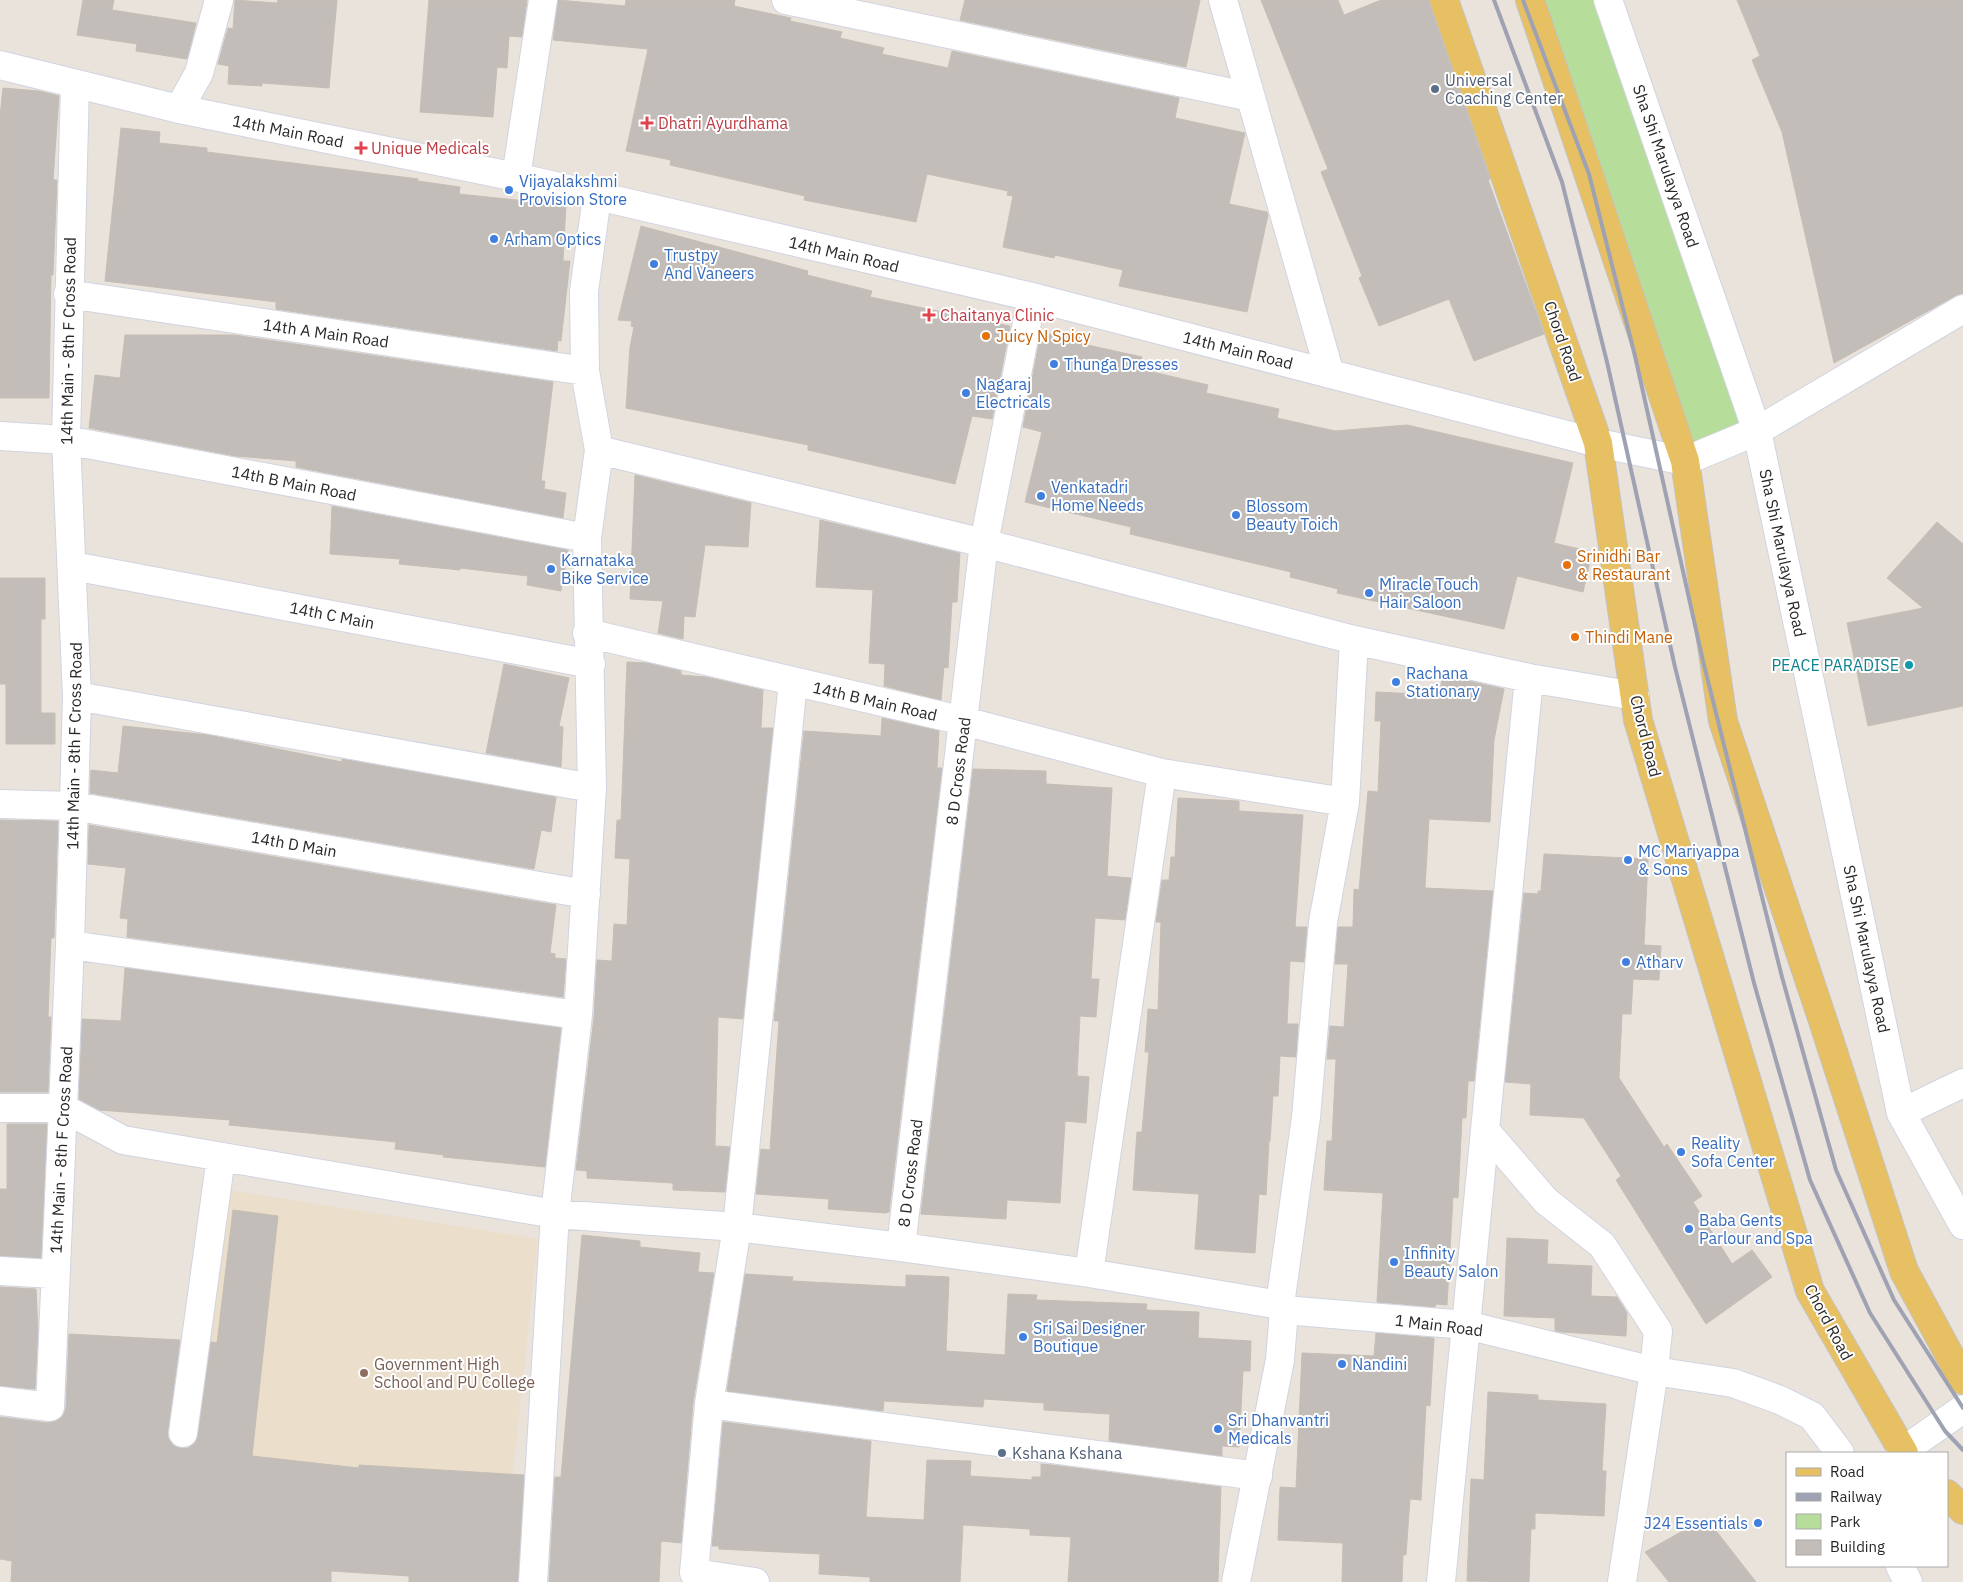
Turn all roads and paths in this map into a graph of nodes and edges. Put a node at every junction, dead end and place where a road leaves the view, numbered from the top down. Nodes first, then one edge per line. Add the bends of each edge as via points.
1 (219, 0) edge
2 (543, 0) edge
3 (786, 0) edge
4 (1223, 0) edge
5 (1444, 0) edge
6 (1530, 0) edge
7 (1608, 0) edge
8 (0, 65) edge
9 (75, 84) junction
10 (1251, 97) junction
11 (179, 109) junction
12 (516, 177) junction
13 (597, 197) junction
14 (68, 294) junction
15 (1032, 297) junction
16 (1963, 309) edge
17 (585, 371) junction
18 (1330, 374) junction
19 (1758, 431) junction
20 (0, 436) edge
21 (66, 440) junction
22 (1598, 443) junction
23 (599, 450) junction
24 (1685, 461) junction
25 (587, 538) junction
26 (984, 543) junction
27 (73, 566) junction
28 (587, 633) junction
29 (1354, 640) junction
30 (591, 664) junction
31 (1528, 678) junction
32 (792, 682) junction
33 (77, 696) junction
34 (1635, 696) junction
35 (964, 721) junction
36 (1162, 773) junction
37 (592, 788) junction
38 (1345, 802) junction
39 (0, 804) edge
40 (73, 806) junction
41 (586, 894) junction
42 (70, 945) junction
43 (578, 1015) junction
44 (1963, 1083) edge
45 (0, 1108) edge
46 (63, 1108) junction
47 (1901, 1113) junction
48 (1485, 1130) junction
49 (221, 1157) junction
50 (554, 1214) junction
51 (1963, 1225) edge
52 (737, 1227) junction
53 (901, 1246) junction
54 (0, 1271) edge
55 (1089, 1272) junction
56 (55, 1274) junction
57 (1282, 1307) junction
58 (1466, 1325) junction
59 (1654, 1371) junction
60 (1963, 1380) edge
61 (0, 1401) edge
62 (709, 1404) junction
63 (1963, 1409) edge
64 (183, 1433) dead end
65 (1839, 1452) edge
66 (1901, 1452) edge
67 (1903, 1452) edge
68 (1258, 1476) junction
69 (1948, 1495) edge
70 (1963, 1510) edge
71 (1900, 1567) edge
72 (533, 1582) edge
73 (754, 1582) edge
74 (1236, 1582) edge
75 (1441, 1582) edge
76 (1622, 1582) edge
77 (1908, 1582) edge

1 - 11 street via 199,73
2 - 12 street
3 - 10 street
4 - 10 street
5 - 22 main road, Chord Road
6 - 24 main road
7 - 19 street, Sha Shi Marulayya Road
8 - 9 street, 14th Main Road
9 - 11 street, 14th Main Road
9 - 14 street, 14th Main - 8th F Cross Road
10 - 18 street
11 - 12 street, 14th Main Road
12 - 13 street, 14th Main Road
13 - 15 street, 14th Main Road
13 - 17 street via 584,291
14 - 17 street, 14th A Main Road
14 - 21 street, 14th Main - 8th F Cross Road
15 - 18 street, 14th Main Road
15 - 26 street, 8 D Cross Road
16 - 19 street
17 - 23 street
18 - 22 street, 14th Main Road
19 - 24 street
19 - 47 street, Sha Shi Marulayya Road
20 - 21 street, 14th B Main Road
21 - 25 street, 14th B Main Road
21 - 27 street, 14th Main - 8th F Cross Road
22 - 24 street, 14th Main Road
22 - 34 main road, Chord Road
23 - 25 street
23 - 26 street
24 - 60 main road via 1723,721 1904,1271
25 - 28 street
26 - 29 street
26 - 35 street, 8 D Cross Road
27 - 30 street, 14th C Main
27 - 33 street, 14th Main - 8th F Cross Road
28 - 30 street
28 - 32 street, 14th B Main Road
29 - 31 street
29 - 38 street
30 - 37 street
31 - 34 street
31 - 48 street
32 - 35 street, 14th B Main Road
32 - 52 street
33 - 37 street
33 - 40 street, 14th Main - 8th F Cross Road
34 - 66 main road, Chord Road via 1641,729 1810,1291
35 - 36 street, 14th B Main Road
35 - 53 street, 8 D Cross Road
36 - 38 street, 14th B Main Road
36 - 55 street
37 - 41 street
38 - 57 street via 1323,922 1306,1117
39 - 40 street, 14th D Main
40 - 41 street, 14th D Main
40 - 42 street, 14th Main - 8th F Cross Road
41 - 43 street
42 - 43 street
42 - 46 street, 14th Main - 8th F Cross Road
43 - 50 street
44 - 47 street
45 - 46 street
46 - 49 street, 1 Main Road via 123,1140
46 - 56 street, 14th Main - 8th F Cross Road
47 - 51 street, Sha Shi Marulayya Road
48 - 58 street
48 - 59 street via 1546,1201 1602,1245 1658,1331
49 - 50 street, 1 Main Road
49 - 64 street
50 - 52 street, 1 Main Road
50 - 72 street
52 - 53 street, 1 Main Road
52 - 62 street
53 - 55 street, 1 Main Road
54 - 56 street
55 - 57 street, 1 Main Road
56 - 61 street, 14th Main - 8th F Cross Road via 50,1407
57 - 58 street, 1 Main Road
57 - 68 street via 1280,1360
58 - 59 street, 1 Main Road
58 - 75 street
59 - 65 street, 1 Main Road via 1732,1383 1780,1400 1812,1416
59 - 76 street
62 - 68 street
62 - 73 street via 696,1574
63 - 67 street
68 - 74 street
69 - 70 main road
71 - 77 street

